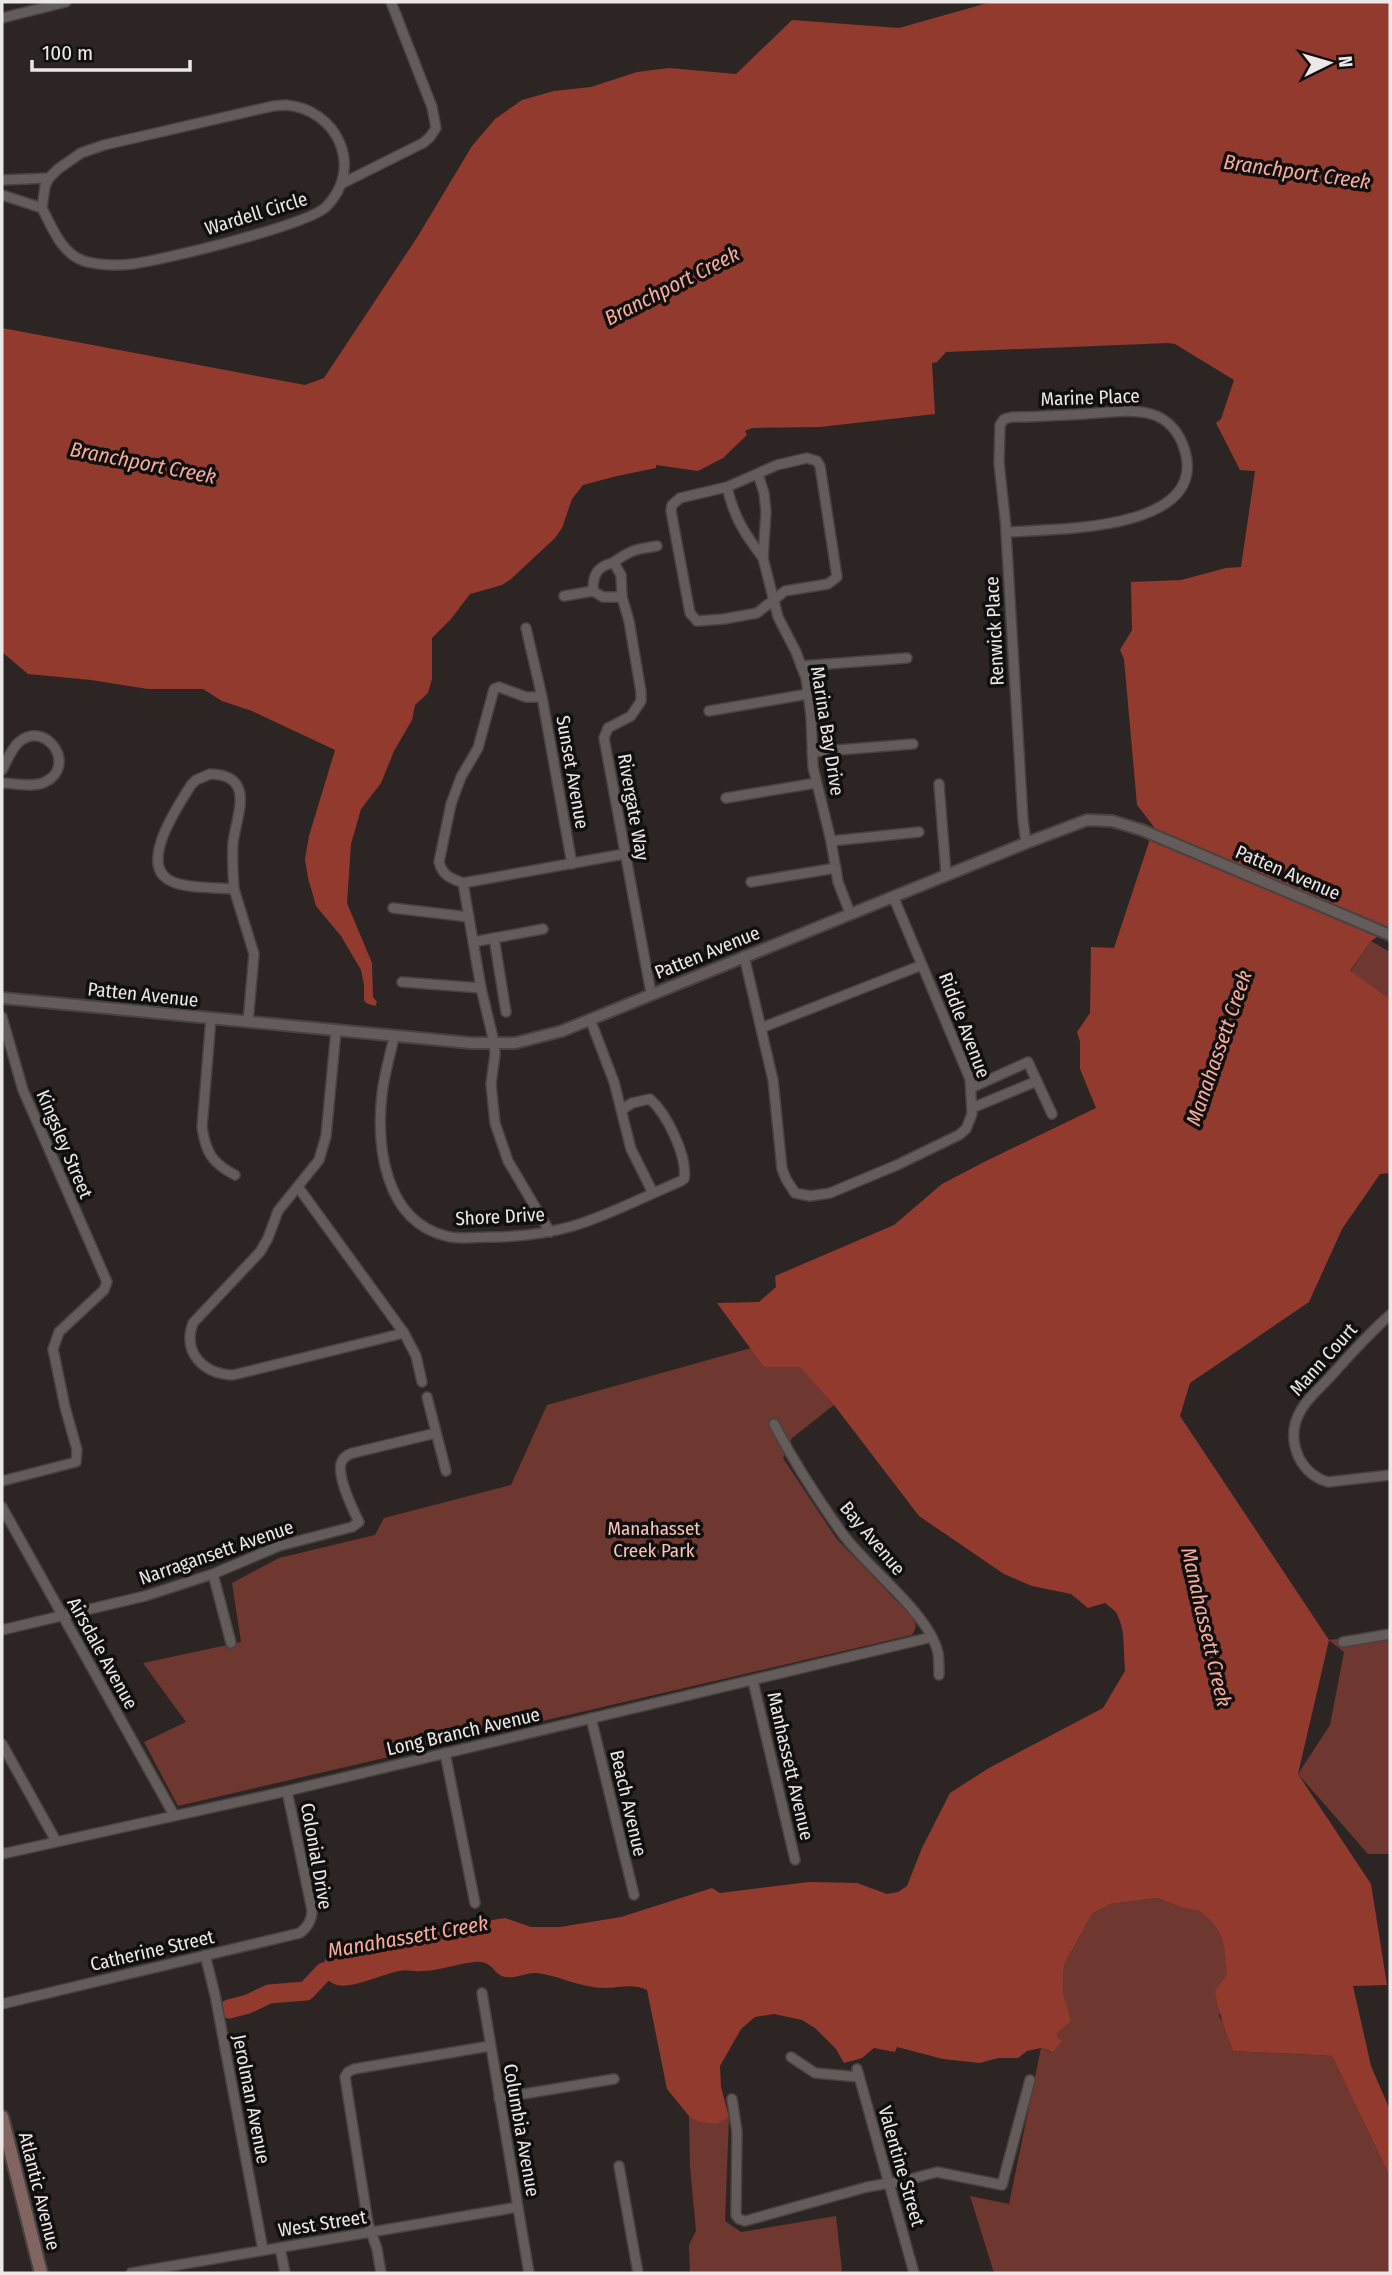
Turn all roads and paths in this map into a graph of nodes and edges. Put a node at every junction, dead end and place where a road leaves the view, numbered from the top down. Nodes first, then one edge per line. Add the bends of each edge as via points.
1 (66, 2) edge
2 (391, 2) edge
3 (41, 5) edge
4 (2, 18) edge
5 (49, 178) junction
6 (2, 180) edge
7 (341, 184) junction
8 (2, 195) edge
9 (42, 208) junction
10 (1004, 419) joint
11 (758, 474) junction
12 (727, 487) junction
13 (1006, 533) junction
14 (657, 547) dead end
15 (763, 558) junction
16 (614, 563) junction
17 (593, 591) junction
18 (564, 596) dead end
19 (622, 597) junction
20 (773, 600) junction
21 (526, 628) dead end
22 (908, 658) dead end
23 (801, 666) junction
24 (808, 694) junction
25 (542, 697) junction
26 (709, 710) dead end
27 (913, 744) dead end
28 (812, 752) junction
29 (2, 770) edge
30 (2, 783) edge
31 (816, 783) junction
32 (939, 785) dead end
33 (726, 798) dead end
34 (919, 832) dead end
35 (831, 841) junction
36 (1026, 843) junction
37 (624, 855) junction
38 (572, 864) junction
39 (836, 867) junction
40 (946, 874) junction
41 (751, 882) dead end
42 (463, 883) junction
43 (234, 888) junction
44 (893, 896) junction
45 (393, 908) dead end
46 (850, 913) junction
47 (469, 916) junction
48 (543, 929) dead end
49 (1390, 935) edge
50 (494, 938) junction
51 (473, 942) junction
52 (744, 956) junction
53 (922, 965) junction
54 (402, 982) dead end
55 (481, 988) junction
56 (650, 993) junction
57 (2, 998) edge
58 (506, 1012) dead end
59 (2, 1017) edge
60 (211, 1018) junction
61 (590, 1019) junction
62 (248, 1022) junction
63 (761, 1028) junction
64 (336, 1031) junction
65 (394, 1037) junction
66 (494, 1042) junction
67 (1037, 1081) junction
68 (971, 1088) junction
69 (972, 1108) junction
70 (622, 1110) junction
71 (1052, 1114) dead end
72 (235, 1175) dead end
73 (298, 1187) junction
74 (653, 1193) junction
75 (550, 1231) junction
76 (1390, 1315) edge
77 (404, 1333) junction
78 (422, 1382) dead end
79 (427, 1397) dead end
80 (774, 1424) dead end
81 (436, 1433) junction
82 (446, 1471) dead end
83 (1390, 1475) edge
84 (2, 1481) edge
85 (2, 1507) edge
86 (213, 1574) junction
87 (62, 1616) junction
88 (2, 1630) edge
89 (1390, 1634) edge
90 (932, 1637) junction
91 (1343, 1642) dead end
92 (231, 1643) dead end
93 (939, 1675) dead end
94 (753, 1681) junction
95 (591, 1718) junction
96 (2, 1744) edge
97 (445, 1753) junction
98 (287, 1791) junction
99 (174, 1815) junction
100 (57, 1841) junction
101 (2, 1854) edge
102 (795, 1860) dead end
103 (634, 1895) dead end
104 (475, 1903) dead end
105 (308, 1927) joint
106 (205, 1955) junction
107 (482, 1993) dead end
108 (2, 2004) edge
109 (491, 2046) junction
110 (791, 2057) dead end
111 (614, 2079) dead end
112 (1030, 2080) dead end
113 (499, 2098) junction
114 (732, 2099) dead end
115 (2, 2117) edge
116 (619, 2166) dead end
117 (889, 2183) junction
118 (518, 2207) junction
119 (372, 2232) junction
120 (280, 2248) junction
121 (263, 2250) junction
122 (41, 2273) edge
123 (131, 2273) edge
124 (285, 2273) edge
125 (381, 2273) edge
126 (529, 2273) edge
127 (638, 2273) edge
128 (914, 2273) edge

1 - 3 street
2 - 7 street via 436,128 423,143
3 - 4 street
5 - 6 street
5 - 7 street via 76,155 104,145 286,105 316,113 331,127 344,159
5 - 9 street
7 - 9 street, Wardell Circle via 321,211 290,223 132,264 83,261 63,246
8 - 9 street
10 - 13 street, Renwick Place via 998,438
10 - 13 street, Marine Place via 1140,411 1162,418 1177,432 1187,464 1179,492 1157,510 1097,525
11 - 12 street
11 - 15 street, Marina Bay Drive via 766,512
11 - 20 street via 790,461 817,461 838,573 828,584 785,591
12 - 15 street via 740,527
12 - 20 street via 680,498 672,505 690,613 702,622 724,619 757,613
13 - 36 street, Renwick Place
14 - 16 street via 628,552
15 - 20 street, Marina Bay Drive
16 - 17 street via 599,570
16 - 19 street, Rivergate Way via 621,575
17 - 18 street
17 - 19 street via 603,597
19 - 37 street, Rivergate Way via 641,701 632,716 608,728 604,738
20 - 23 street, Marina Bay Drive
21 - 25 street
22 - 23 street
23 - 24 street, Marina Bay Drive
24 - 26 street
24 - 28 street, Marina Bay Drive
25 - 38 street, Sunset Avenue
25 - 42 street, Sunset Avenue via 526,697 499,687 492,692 478,748 452,804 439,862 446,876
27 - 28 street
28 - 31 street, Marina Bay Drive
29 - 30 street via 15,747 27,737 41,737 57,750 57,771 45,782
31 - 33 street
31 - 35 street, Marina Bay Drive
32 - 40 street
34 - 35 street
35 - 39 street, Marina Bay Drive
36 - 40 street, Patten Avenue
36 - 49 street, Patten Avenue via 1087,820 1112,821
37 - 38 street
37 - 56 street, Rivergate Way
38 - 42 street
39 - 41 street
39 - 46 street, Marina Bay Drive
40 - 44 street, Patten Avenue
42 - 47 street
43 - 43 street via 233,842 241,797 226,776 210,774 191,785 165,829 159,862 162,873 175,883
43 - 62 street via 254,954
44 - 46 street, Patten Avenue
44 - 53 street, Riddle Avenue
45 - 47 street
46 - 52 street, Patten Avenue
47 - 51 street
48 - 50 street
50 - 51 street
50 - 58 street
51 - 55 street
52 - 56 street, Patten Avenue
52 - 63 street
53 - 63 street
53 - 68 street, Riddle Avenue
54 - 55 street
55 - 66 street
56 - 61 street, Patten Avenue
57 - 60 street, Patten Avenue
59 - 84 street, Kingsley Street via 23,1090 107,1282 59,1332 53,1349 76,1462
60 - 62 street, Patten Avenue
60 - 72 street via 201,1127 212,1158
61 - 66 street, Patten Avenue via 532,1040
61 - 70 street
62 - 64 street, Patten Avenue
63 - 69 street via 773,1080 782,1169 795,1193 830,1193 897,1165 959,1135 970,1121
64 - 65 street, Patten Avenue
64 - 73 street via 325,1145
65 - 66 street, Patten Avenue
65 - 75 street, Shore Drive via 380,1121 388,1175 403,1209 429,1230 451,1237 517,1237
66 - 75 street via 492,1104 499,1141
67 - 68 street via 1028,1062
67 - 69 street, Riddle Avenue
67 - 71 street
68 - 69 street, Riddle Avenue
70 - 74 street via 631,1149
70 - 74 street, Shore Drive via 650,1099 674,1137 684,1179
73 - 77 street
73 - 77 street via 278,1211 260,1252 193,1323 190,1344 197,1358 212,1372 233,1375
74 - 75 street, Shore Drive via 589,1221
76 - 83 street, Mann Court via 1305,1404 1294,1437 1300,1459 1321,1480
77 - 78 street
79 - 81 street
80 - 90 street, Bay Avenue via 844,1536
81 - 82 street
81 - 86 street, Narragansett Avenue via 357,1452 342,1461 344,1487 359,1522 270,1549
85 - 87 street, Airsdale Avenue
86 - 87 street, Narragansett Avenue
86 - 92 street
87 - 88 street, Narragansett Avenue
87 - 99 street, Airsdale Avenue
89 - 91 street
90 - 93 street, Bay Avenue
90 - 94 street, Long Branch Avenue
94 - 95 street, Long Branch Avenue
94 - 102 street, Manhassett Avenue
95 - 97 street, Long Branch Avenue
95 - 103 street, Beach Avenue
96 - 100 street
97 - 98 street, Long Branch Avenue
97 - 104 street
98 - 99 street, Long Branch Avenue
98 - 105 street, Colonial Drive via 312,1910
99 - 100 street, Long Branch Avenue
100 - 101 street, Long Branch Avenue
105 - 106 street, Catherine Street via 300,1933
106 - 108 street, Catherine Street
106 - 121 street, Jerolman Avenue
107 - 109 street, Columbia Avenue
109 - 113 street, Columbia Avenue
109 - 119 street via 348,2072 345,2082
110 - 117 street, Valentine Street via 815,2073 858,2073
111 - 113 street
112 - 117 street via 1002,2185 944,2172
113 - 118 street, Columbia Avenue
114 - 117 street via 737,2132 736,2215 742,2221
115 - 122 main road, Atlantic Avenue
116 - 127 street
117 - 128 street, Valentine Street
118 - 119 street, West Street
118 - 126 street, Columbia Avenue
119 - 120 street, West Street
119 - 125 street
120 - 121 street, West Street
120 - 124 street
121 - 123 street, West Street

